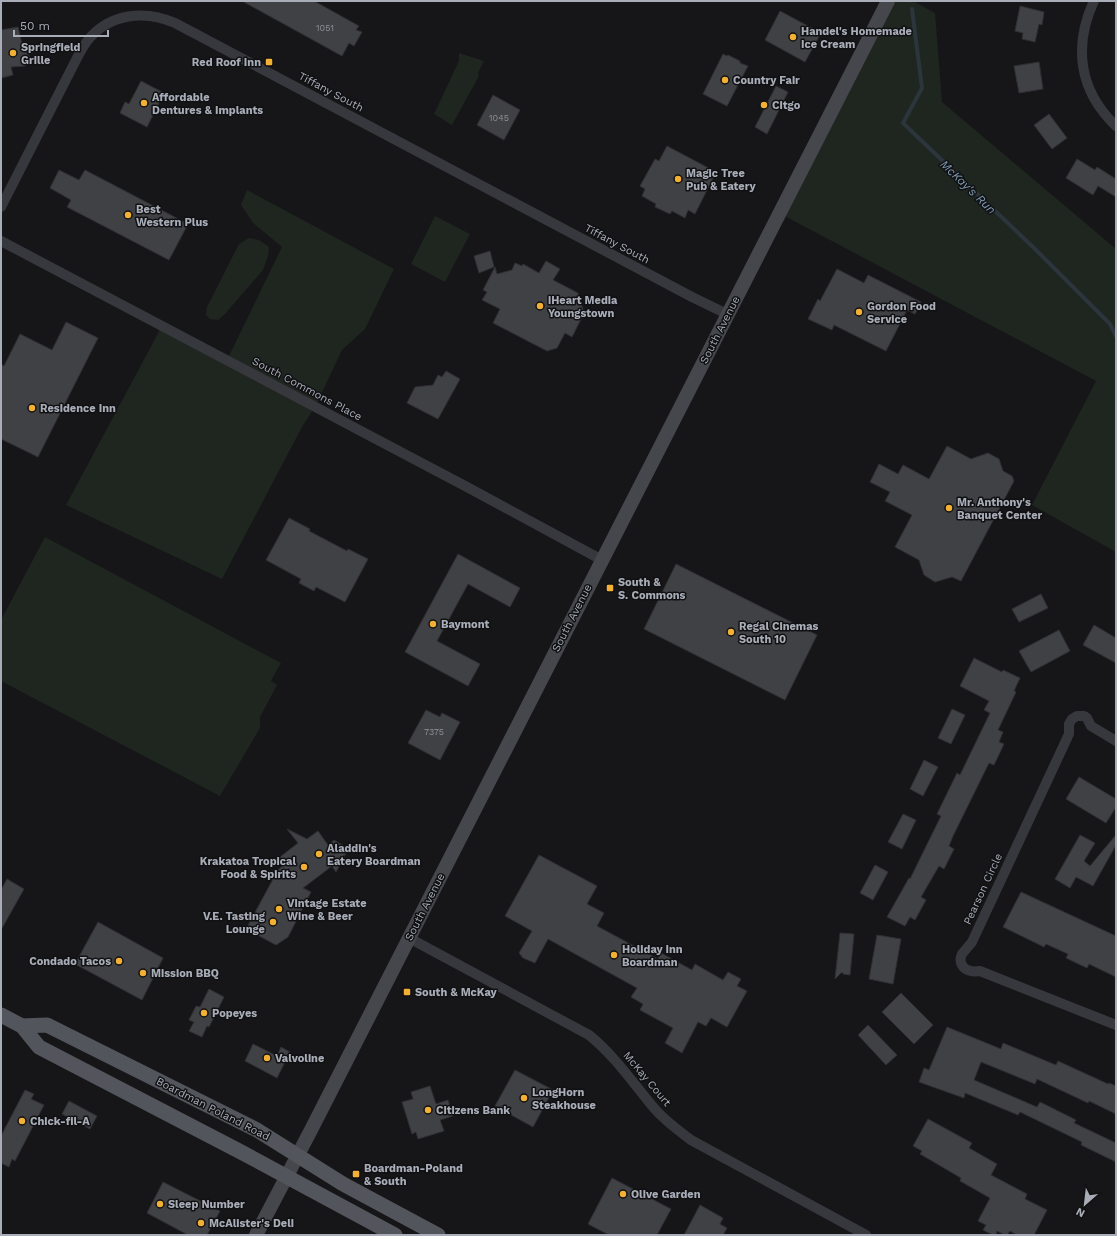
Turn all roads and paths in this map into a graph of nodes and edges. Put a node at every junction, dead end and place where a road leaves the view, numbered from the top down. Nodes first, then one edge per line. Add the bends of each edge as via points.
1 (888, 1) edge
2 (1094, 1) edge
3 (1116, 126) edge
4 (1, 207) edge
5 (1, 241) edge
6 (727, 314) junction
7 (602, 560) junction
8 (1116, 741) edge
9 (409, 938) junction
10 (1, 1015) edge
11 (1116, 1025) edge
12 (22, 1026) junction
13 (298, 1155) junction
14 (287, 1177) junction
15 (256, 1235) edge
16 (395, 1235) edge
17 (438, 1235) edge
18 (866, 1235) edge

1 - 6 main road, South Avenue
2 - 3 street via 1083,34 1083,68 1095,101
4 - 6 street, Tiffany South via 88,41 101,28 123,17 149,15 175,23
5 - 7 street, South Commons Place
6 - 7 main road, South Avenue
7 - 9 main road, South Avenue
8 - 11 street, Pearson Circle via 1091,726 1084,716 1072,719 1069,734 972,942 961,959 966,970 980,971
9 - 13 main road, South Avenue
9 - 18 street, McKay Court via 589,1035 612,1055 655,1109 681,1133
10 - 12 main road, Boardman Poland Road
12 - 13 main road, Boardman Poland Road via 47,1026 257,1130
12 - 14 main road, Boardman Poland Road via 39,1047
13 - 14 main road, South Avenue
13 - 17 main road, Boardman Poland Road via 343,1184
14 - 15 main road, South Avenue
14 - 16 main road, Boardman Poland Road

